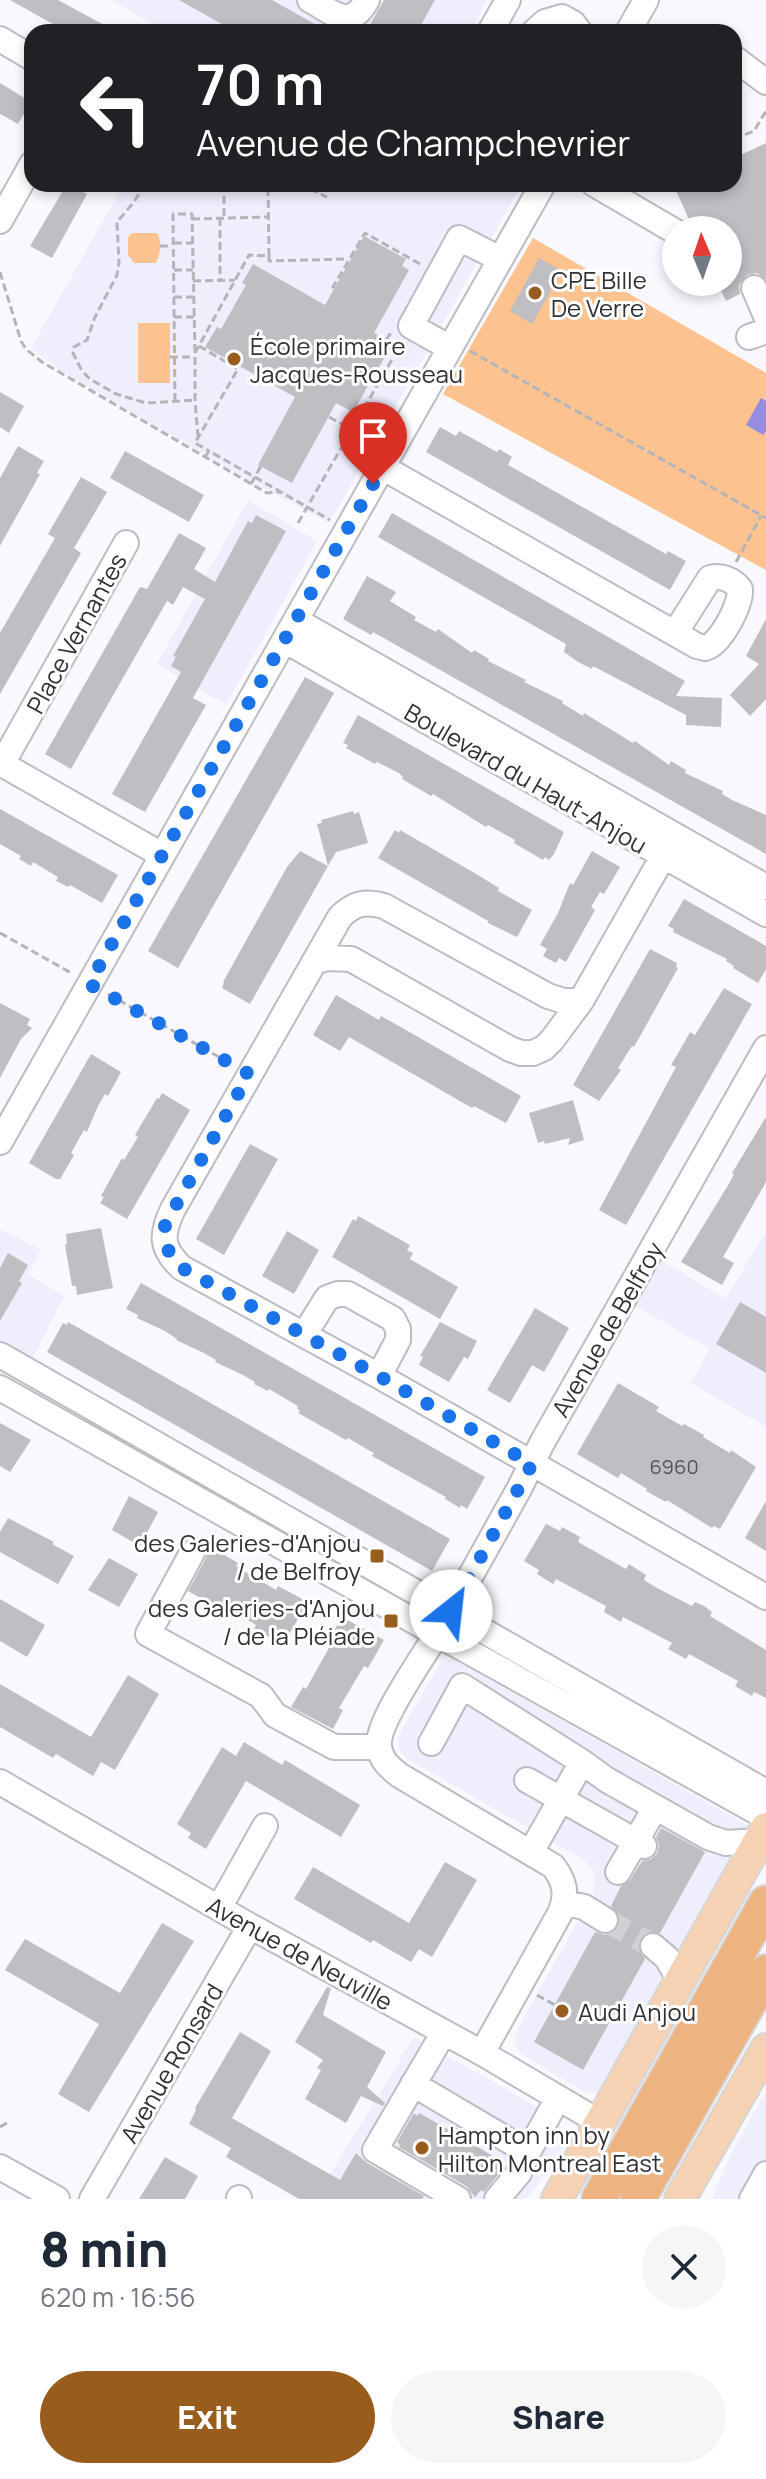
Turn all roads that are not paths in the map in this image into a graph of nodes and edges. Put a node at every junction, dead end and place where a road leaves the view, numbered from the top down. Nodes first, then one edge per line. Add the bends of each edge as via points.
1 (310, 0) edge
2 (367, 0) edge
3 (508, 0) edge
4 (646, 0) edge
5 (494, 24) edge
6 (543, 24) edge
7 (574, 24) edge
8 (632, 24) edge
9 (0, 39) edge
10 (24, 53) edge
11 (742, 64) edge
12 (766, 82) edge
13 (24, 178) edge
14 (538, 192) edge
15 (616, 192) edge
16 (0, 221) edge
17 (662, 223) edge
18 (500, 259) junction
19 (754, 288) dead end
20 (766, 316) edge
21 (458, 348) junction
22 (380, 456) junction
23 (126, 543) dead end
24 (291, 631) junction
25 (675, 633) junction
26 (1, 764) edge
27 (669, 846) junction
28 (162, 855) junction
29 (766, 887) edge
30 (766, 914) edge
31 (314, 962) junction
32 (581, 1001) junction
33 (766, 1048) edge
34 (0, 1142) edge
35 (304, 1335) junction
36 (0, 1355) edge
37 (379, 1376) junction
38 (0, 1388) edge
39 (532, 1464) junction
40 (192, 1553) dead end
41 (766, 1597) edge
42 (451, 1611) junction
43 (437, 1634) junction
44 (431, 1743) dead end
45 (379, 1747) junction
46 (582, 1762) junction
47 (527, 1780) dead end
48 (0, 1782) edge
49 (752, 1792) edge
50 (561, 1799) junction
51 (655, 1808) junction
52 (265, 1826) dead end
53 (764, 1829) edge
54 (640, 1844) junction
55 (531, 1852) junction
56 (618, 1872) dead end
57 (565, 1903) junction
58 (766, 1903) edge
59 (219, 1908) junction
60 (605, 1920) tunnel mouth
61 (250, 1926) junction
62 (653, 1946) tunnel mouth
63 (766, 1972) edge
64 (680, 1981) junction
65 (444, 2032) junction
66 (482, 2053) junction
67 (763, 2061) edge
68 (413, 2084) junction
69 (558, 2098) junction
70 (601, 2123) junction
71 (528, 2152) junction
72 (0, 2167) edge
73 (766, 2174) edge
74 (687, 2192) edge
75 (557, 2197) edge
76 (57, 2199) edge
77 (92, 2199) edge
78 (458, 2199) edge
79 (497, 2199) edge
80 (599, 2199) edge
81 (638, 2199) edge
82 (752, 2199) edge

1 - 2 street via 349,18
3 - 5 street
4 - 8 street
6 - 7 street via 562,17
9 - 10 street
11 - 12 street
13 - 16 street
14 - 18 street
15 - 17 street
18 - 21 street
18 - 21 street via 459,238 411,326
19 - 20 street
21 - 22 street
22 - 24 street
22 - 25 street
23 - 26 street, Place Vernantes
24 - 27 street, Boulevard du Haut-Anjou
24 - 28 street
25 - 25 street via 705,648 716,643 737,607 741,595 736,584 716,576 706,581
26 - 28 street
27 - 29 street, Boulevard du Haut-Anjou
27 - 30 street, Boulevard du Haut-Anjou
27 - 32 street
28 - 34 street
31 - 32 street via 351,959 521,1053 544,1048
31 - 32 street via 340,917 358,903 371,902 548,996
31 - 35 street via 173,1209 164,1242 182,1268
33 - 39 street, Avenue de Belfroy
35 - 37 street
35 - 37 street via 327,1298 348,1294 393,1319 398,1329 398,1340
36 - 42 street
37 - 39 street
38 - 43 street
39 - 41 street
39 - 42 street, Avenue de Belfroy
40 - 45 street via 148,1634 261,1696 275,1715 334,1747
42 - 49 street
43 - 45 street via 385,1721
43 - 49 street
44 - 46 street via 462,1686
45 - 55 street via 385,1763 399,1775
46 - 50 street
46 - 51 street
47 - 50 street
48 - 59 street, Avenue de Neuville
49 - 53 street
50 - 54 street
50 - 55 street
51 - 53 street via 719,1842 741,1844
51 - 54 street
52 - 59 street
53 - 64 main road
54 - 56 street
55 - 57 street via 559,1873
57 - 60 street
57 - 66 street
58 - 80 highway
59 - 61 street, Avenue de Neuville
61 - 65 street, Avenue de Neuville
61 - 77 street, Avenue Ronsard
62 - 64 street
63 - 81 highway
64 - 70 main road
65 - 66 street, Avenue de Neuville
65 - 68 street
66 - 69 street, Avenue de Neuville
67 - 74 main road
68 - 71 street
68 - 78 street via 375,2150
69 - 70 street, Avenue de Neuville
69 - 71 street
70 - 75 main road
71 - 79 street via 519,2173
72 - 76 street
73 - 82 street

